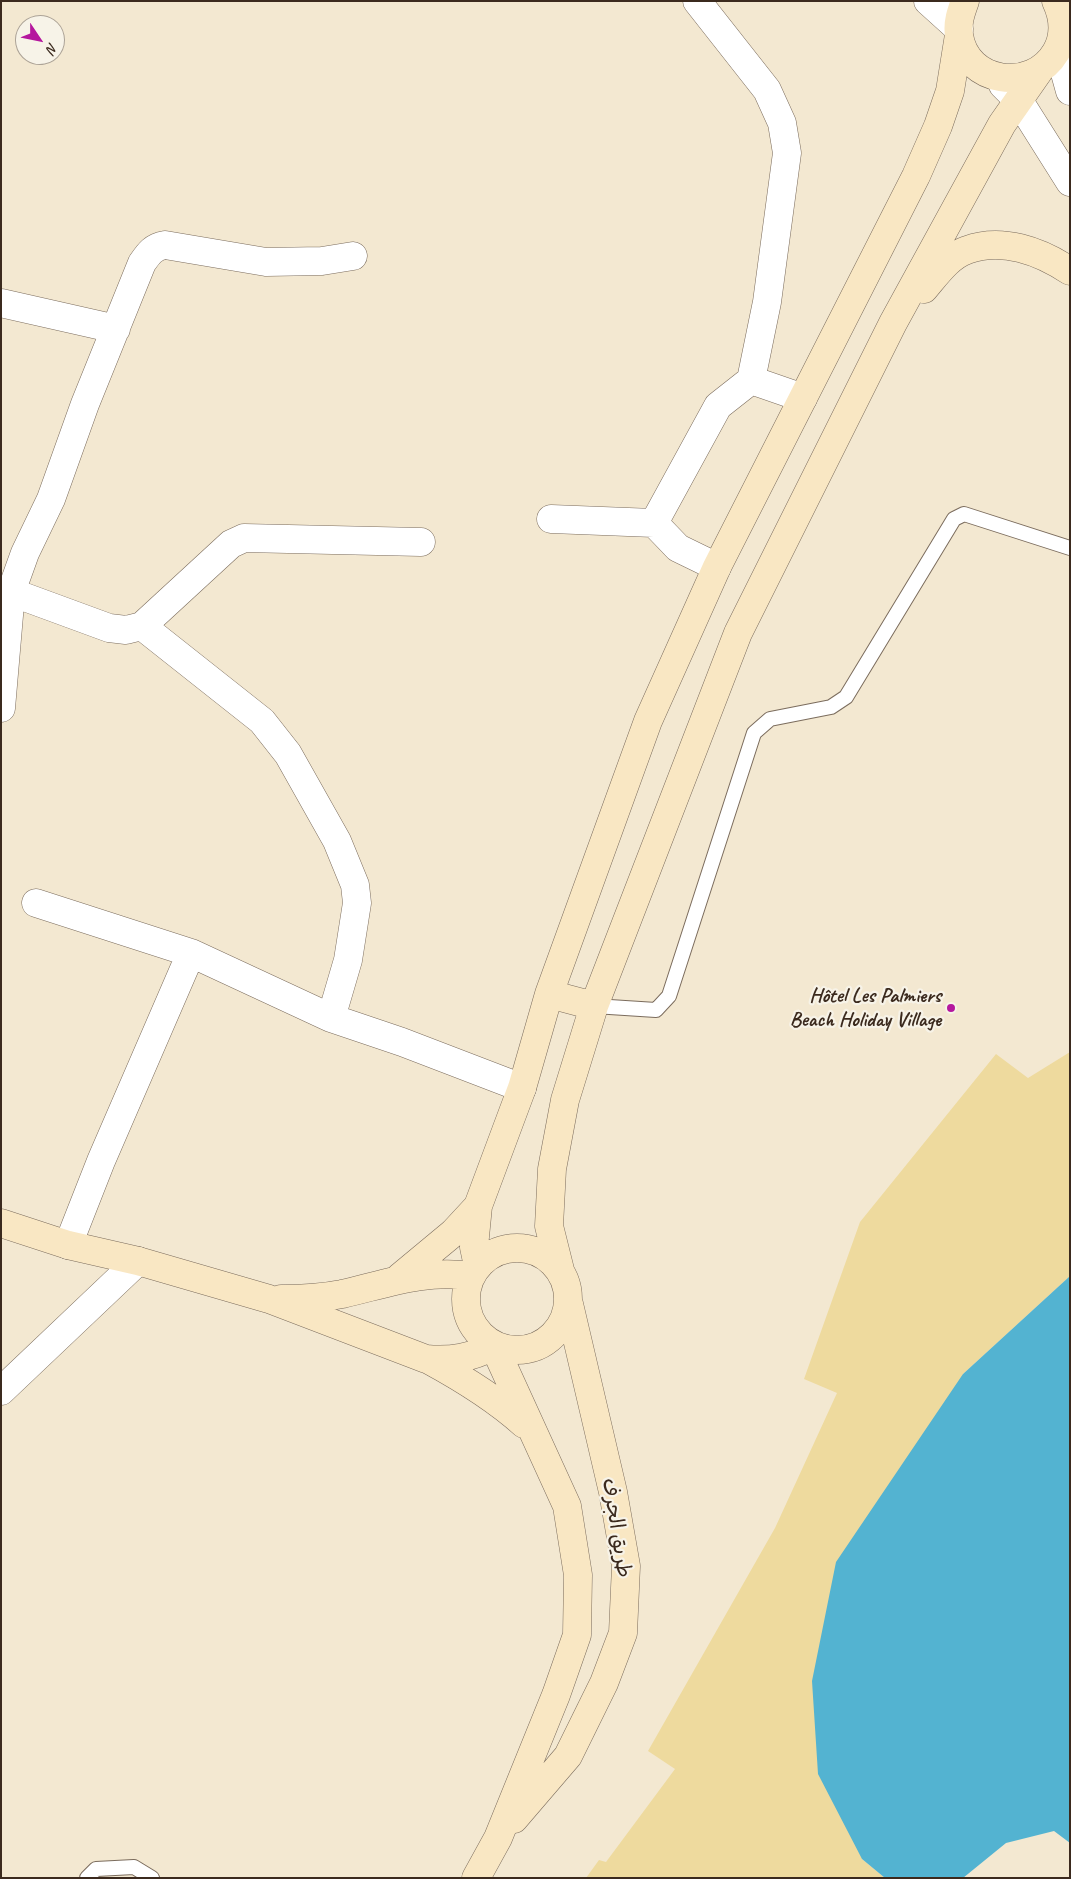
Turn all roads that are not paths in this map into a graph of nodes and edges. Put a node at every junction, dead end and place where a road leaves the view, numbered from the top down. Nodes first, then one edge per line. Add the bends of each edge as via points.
1 (697, 1) edge
2 (928, 1) edge
3 (965, 1) edge
4 (1060, 10) edge
5 (959, 32) junction
6 (1039, 71) junction
7 (989, 75) junction
8 (1070, 91) edge
9 (1019, 100) junction
10 (1070, 182) edge
11 (353, 256) dead end
12 (1070, 271) edge
13 (1, 303) edge
14 (893, 323) junction
15 (116, 329) junction
16 (752, 380) junction
17 (803, 398) junction
18 (551, 519) dead end
19 (654, 523) junction
20 (421, 542) dead end
21 (1070, 548) edge
22 (718, 567) junction
23 (11, 592) junction
24 (142, 626) junction
25 (1, 708) edge
26 (36, 903) dead end
27 (191, 953) junction
28 (549, 994) junction
29 (594, 1006) junction
30 (331, 1018) junction
31 (522, 1088) junction
32 (478, 1206) junction
33 (1, 1223) edge
34 (68, 1245) junction
35 (138, 1261) junction
36 (560, 1270) junction
37 (474, 1271) junction
38 (396, 1280) junction
39 (270, 1299) junction
40 (568, 1304) junction
41 (494, 1346) junction
42 (426, 1358) junction
43 (1, 1391) edge
44 (530, 1428) junction
45 (498, 1838) junction
46 (87, 1878) edge
47 (152, 1878) edge
48 (476, 1878) edge

1 - 16 street via 767,90 782,123 787,153 767,302
2 - 5 street
3 - 5 main road via 959,17
4 - 6 main road via 1060,44 1052,59
4 - 8 street via 1065,73
5 - 7 main road via 964,51 975,66
5 - 17 main road via 950,91 938,126 916,176
6 - 7 main road via 1023,78
6 - 9 main road
7 - 9 street
9 - 10 street
9 - 14 main road via 1002,124
11 - 15 street via 322,261 266,262 165,244 156,247 142,263
12 - 14 main road via 1029,250 1006,246 966,250 948,262
13 - 15 street
14 - 29 main road via 738,633
15 - 23 street via 51,499 25,553
16 - 17 street
16 - 19 street via 718,406
17 - 22 main road
18 - 19 street
19 - 22 street via 678,548
20 - 24 street via 244,538 231,544
21 - 29 lane via 964,514 954,519 846,697 831,706 770,719 754,733 669,996 656,1010
22 - 28 main road via 648,721
23 - 24 street via 108,628 126,630
23 - 25 street
24 - 30 street via 262,721 288,754 337,841 355,885 357,903 348,960
26 - 27 street
27 - 30 street
27 - 34 street
28 - 29 main road
28 - 31 main road
29 - 36 main road via 565,1100 552,1169 550,1226
30 - 31 street
31 - 32 main road
32 - 37 main road
32 - 38 main road via 446,1239
33 - 34 main road
34 - 35 main road
35 - 39 main road
35 - 43 street
36 - 37 main road via 535,1251 520,1248 497,1252
36 - 40 main road via 565,1280
37 - 38 main road
37 - 41 main road via 466,1292 466,1308 471,1323
38 - 39 main road via 342,1294
39 - 42 main road
40 - 41 main road via 564,1321 554,1335 540,1345 523,1351
40 - 45 main road, طريق الجرف via 613,1492 626,1566 623,1633 604,1683 568,1756
41 - 42 main road via 457,1360
41 - 44 main road, طريق الجرف
42 - 44 main road via 498,1401
44 - 45 main road, طريق الجرف via 567,1506 578,1575 577,1635
45 - 48 main road, طريق الجرف
46 - 47 lane via 96,1869 134,1867

